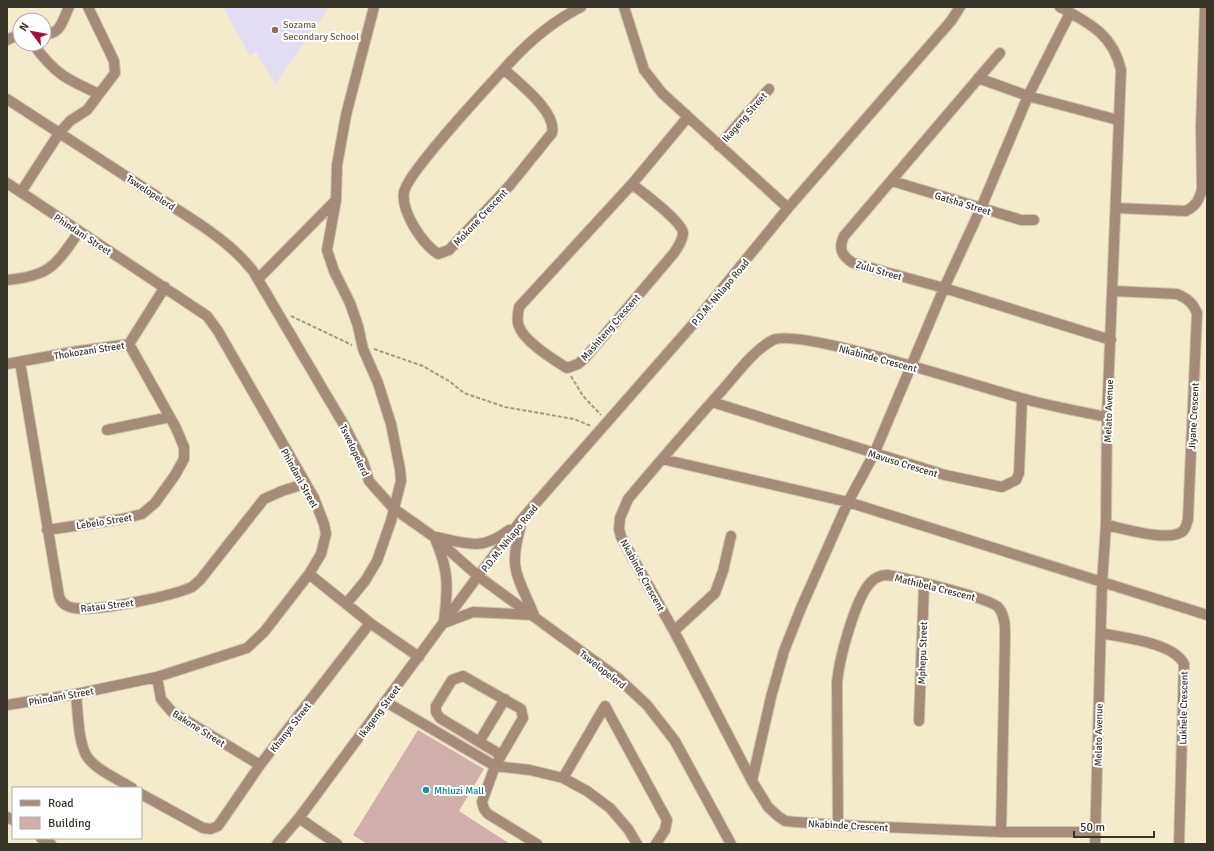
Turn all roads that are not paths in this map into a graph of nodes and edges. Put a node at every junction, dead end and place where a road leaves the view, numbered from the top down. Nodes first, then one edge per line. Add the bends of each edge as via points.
1 (70, 7) edge
2 (88, 7) edge
3 (374, 7) edge
4 (581, 7) edge
5 (624, 7) edge
6 (960, 7) edge
7 (1205, 7) edge
8 (1064, 9) edge
9 (52, 33) edge
10 (40, 52) edge
11 (1000, 53) dead end
12 (504, 69) junction
13 (978, 78) junction
14 (769, 89) dead end
15 (99, 94) junction
16 (1028, 96) junction
17 (7, 99) edge
18 (688, 118) junction
19 (1118, 120) junction
20 (60, 132) junction
21 (719, 146) junction
22 (892, 181) junction
23 (7, 183) edge
24 (632, 184) junction
25 (21, 192) junction
26 (336, 200) junction
27 (788, 208) junction
28 (981, 208) junction
29 (1116, 208) junction
30 (1034, 220) dead end
31 (79, 232) junction
32 (258, 279) junction
33 (7, 280) edge
34 (165, 287) junction
35 (944, 288) junction
36 (1113, 291) junction
37 (1111, 340) junction
38 (129, 344) junction
39 (20, 362) junction
40 (7, 364) edge
41 (911, 366) junction
42 (1022, 399) junction
43 (712, 402) junction
44 (170, 417) junction
45 (1107, 417) junction
46 (107, 430) dead end
47 (874, 454) junction
48 (662, 459) junction
49 (304, 484) junction
50 (848, 502) junction
51 (393, 508) junction
52 (522, 519) junction
53 (1106, 525) junction
54 (47, 530) junction
55 (731, 536) dead end
56 (434, 537) junction
57 (309, 574) junction
58 (478, 576) junction
59 (1102, 583) junction
60 (924, 584) junction
61 (346, 604) junction
62 (534, 615) junction
63 (1207, 615) edge
64 (370, 623) junction
65 (444, 623) junction
66 (674, 631) junction
67 (1100, 633) junction
68 (419, 657) junction
69 (157, 677) junction
70 (76, 694) junction
71 (505, 699) junction
72 (386, 702) junction
73 (7, 705) edge
74 (919, 721) dead end
75 (479, 742) junction
76 (501, 756) junction
77 (260, 765) junction
78 (496, 766) junction
79 (563, 778) junction
80 (752, 781) junction
81 (130, 787) edge
82 (142, 795) edge
83 (299, 818) junction
84 (838, 825) junction
85 (1001, 832) junction
86 (1095, 832) junction
87 (277, 844) edge
88 (337, 844) edge
89 (538, 844) edge
90 (637, 844) edge
91 (656, 844) edge
92 (731, 844) edge
93 (1095, 844) edge
94 (1179, 844) edge

1 - 9 street via 58,30
2 - 15 street via 116,66 112,79
3 - 26 street via 346,115 337,165
4 - 12 street, Mokone Crescent via 563,16 524,47
5 - 18 street via 644,70 662,93
6 - 27 street, P.D.M. Nhlapo Road via 951,21
7 - 29 street via 1201,127 1202,189 1199,199 1186,211
8 - 16 street
8 - 19 street, Melato Avenue via 1098,31 1110,42 1117,54 1121,70
10 - 15 street via 56,71
11 - 13 street, Zulu Street
12 - 12 street, Mokone Crescent via 414,172 404,190 405,211 424,240 438,254 450,250 510,186 552,133 550,117 544,108
13 - 16 street
13 - 22 street, Zulu Street
14 - 21 street, Ikageng Street
15 - 20 street via 87,110 70,121
16 - 19 street
16 - 28 street
17 - 20 street, Tswelopelerd
18 - 21 street
18 - 24 street
19 - 29 street, Melato Avenue
20 - 25 street
20 - 32 street, Tswelopelerd via 222,239 244,260
21 - 27 street
22 - 28 street, Gatsha Street
22 - 35 street, Zulu Street via 844,236 840,245 842,252 853,263
23 - 25 street, Phindani Street
24 - 24 street, Mashiteng Crescent via 519,307 518,325 525,336 567,368 585,358 674,253 682,240 683,232 679,226
25 - 31 street, Phindani Street
26 - 32 street
26 - 51 street via 328,250 334,271 350,303 362,349 378,383 390,424 401,481
27 - 52 street, P.D.M. Nhlapo Road via 695,322
28 - 30 street, Gatsha Street via 1021,220
28 - 35 street
29 - 36 street, Melato Avenue
31 - 33 street via 64,254 49,269 32,277
31 - 34 street, Phindani Street
32 - 51 street, Tswelopelerd via 344,425 363,462 369,481
34 - 38 street, Thokozani Street
34 - 49 street, Phindani Street via 200,310 212,322
35 - 37 street, Zulu Street
35 - 41 street
36 - 37 street, Melato Avenue
36 - 53 street, Jiyane Crescent via 1178,294 1187,298 1197,313 1188,519 1184,530 1175,536 1164,536
37 - 45 street, Melato Avenue
38 - 39 street, Thokozani Street
38 - 44 street, Lebelo Street
39 - 40 street, Thokozani Street
39 - 54 street, Ratau Street
41 - 42 street, Nkabinde Crescent
41 - 43 street, Nkabinde Crescent via 799,339 779,338 761,349
41 - 47 street
42 - 45 street, Nkabinde Crescent
42 - 47 street, Mavuso Crescent via 1019,473 1016,480 1006,486 945,475
43 - 47 street, Mavuso Crescent
43 - 48 street, Nkabinde Crescent
44 - 46 street
44 - 54 street, Lebelo Street via 184,447 184,459 148,510 122,519
45 - 53 street, Melato Avenue
47 - 50 street
48 - 50 street
48 - 66 street, Nkabinde Crescent via 628,499 619,524 632,558
49 - 54 street, Ratau Street via 264,499 195,584 182,590 131,603 82,609 69,607 61,602
49 - 57 street, Phindani Street via 314,498 326,534 321,554
50 - 59 street
50 - 80 street via 784,651 770,697
51 - 56 street, Tswelopelerd
51 - 61 street via 377,561
52 - 56 street via 501,536 485,544
52 - 58 street, P.D.M. Nhlapo Road
52 - 62 street via 514,550 515,571
53 - 59 street, Melato Avenue
55 - 66 street via 715,593
56 - 58 street, Tswelopelerd
56 - 65 street via 447,572
57 - 61 street
57 - 69 street, Phindani Street via 264,632 246,648
58 - 62 street, Tswelopelerd
58 - 65 street, Ikageng Street
59 - 63 street
59 - 67 street, Melato Avenue
60 - 74 street, Mphepu Street
60 - 84 street, Mathibela Crescent via 887,574 876,577 862,595 847,635 837,683
60 - 85 street, Mathibela Crescent via 990,601 1000,609 1004,621
61 - 64 street
62 - 65 street via 473,612
62 - 92 street, Tswelopelerd via 618,678 647,705 675,741
64 - 68 street
64 - 77 street, Khanya Street
65 - 68 street, Ikageng Street
66 - 80 street, Nkabinde Crescent
67 - 86 street, Melato Avenue
67 - 94 street, Lukhele Crescent via 1163,648 1181,658 1184,664
68 - 72 street, Ikageng Street
69 - 70 street, Phindani Street
69 - 77 street, Bakone Street via 162,699 172,712
70 - 73 street, Phindani Street
70 - 81 street via 82,742 88,760
71 - 75 street
71 - 75 street via 469,678 457,677 452,680 436,706 440,718
71 - 76 street via 521,709 523,718
72 - 78 street
72 - 83 street, Ikageng Street
75 - 76 street
76 - 78 street
77 - 82 street, Khanya Street via 221,822 211,829 196,826
78 - 79 street via 530,770
78 - 89 street via 482,802 484,809 488,814
79 - 90 street via 606,804 628,829
79 - 91 street via 605,706 667,820 665,830
80 - 84 street, Nkabinde Crescent via 768,807 785,821
83 - 87 street, Ikageng Street
83 - 88 street
84 - 85 street, Nkabinde Crescent
85 - 86 street, Nkabinde Crescent
86 - 93 street, Melato Avenue

